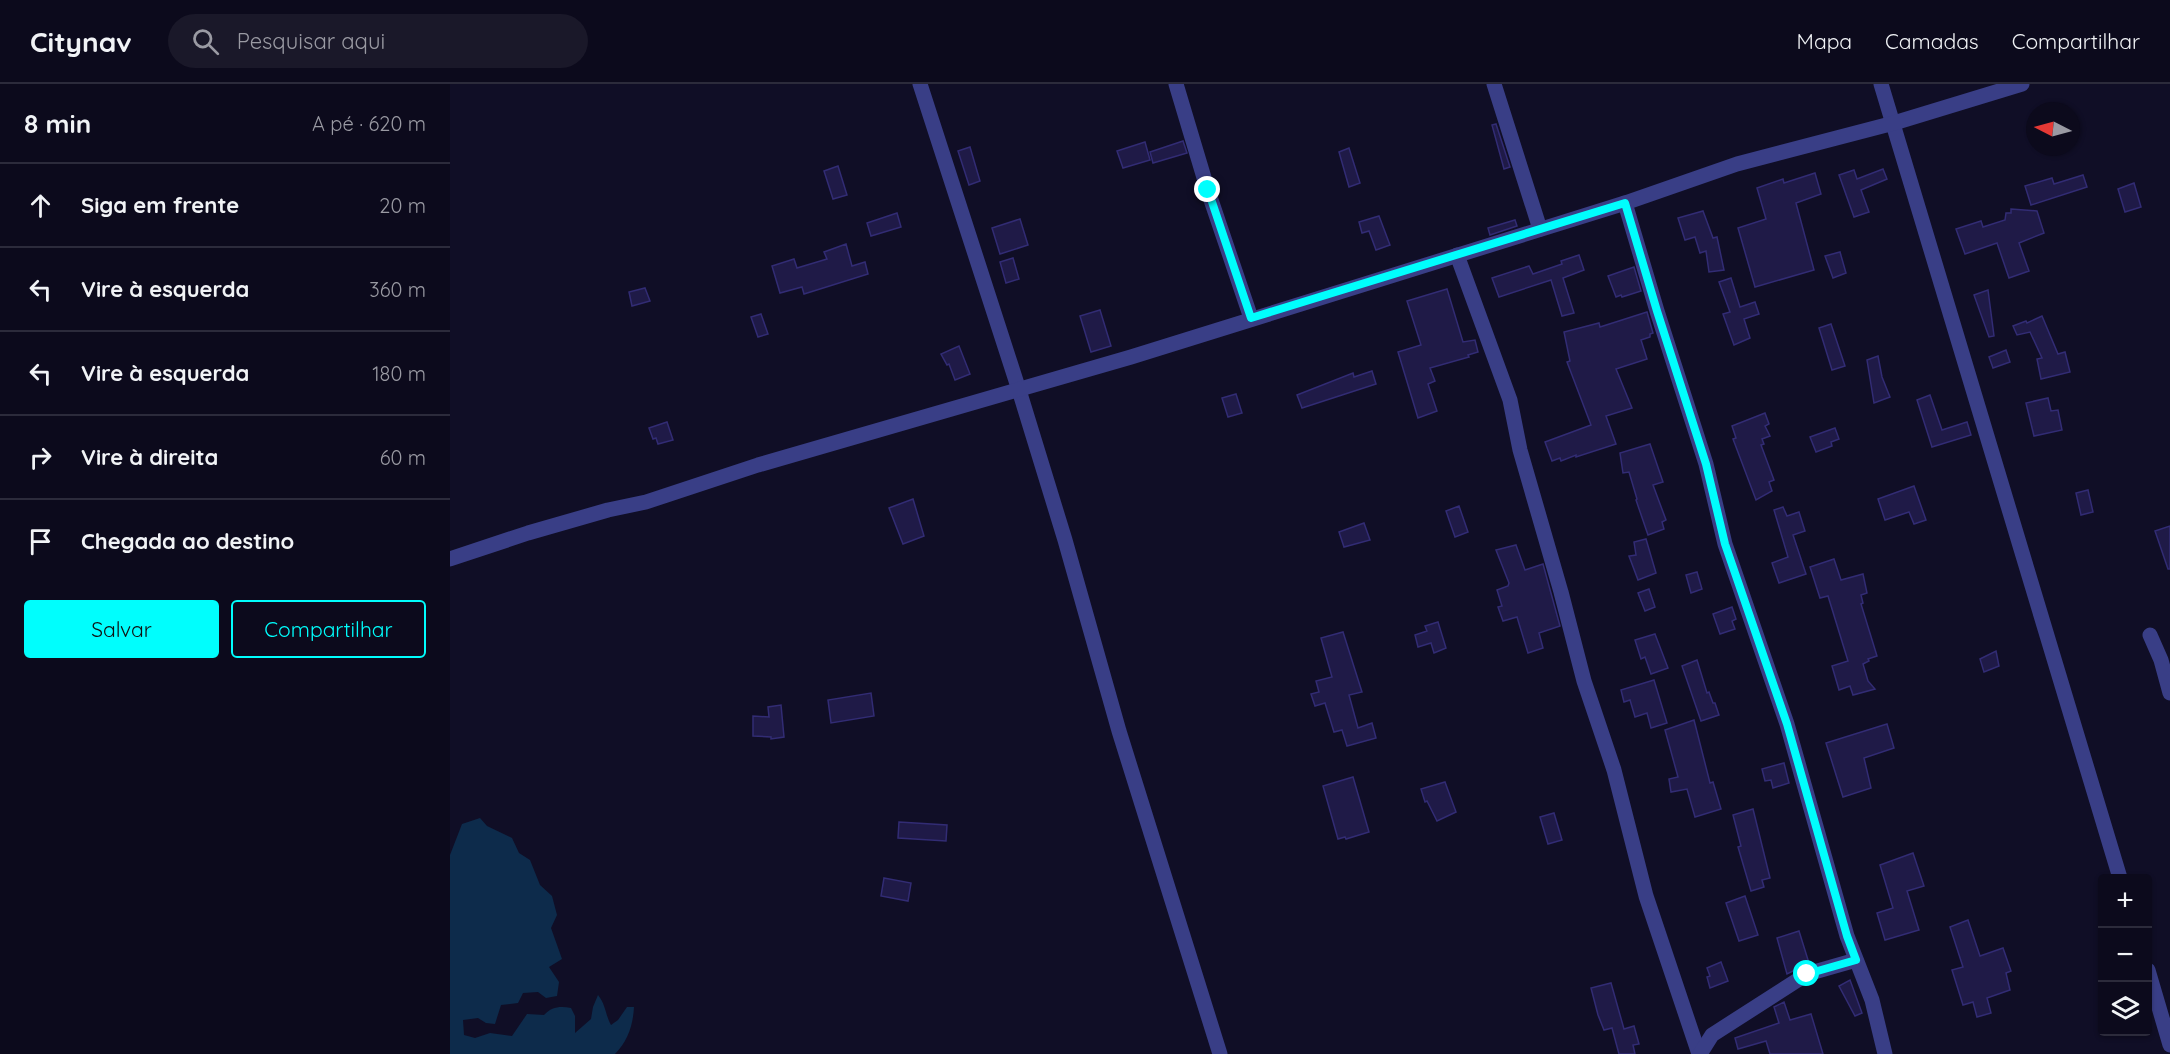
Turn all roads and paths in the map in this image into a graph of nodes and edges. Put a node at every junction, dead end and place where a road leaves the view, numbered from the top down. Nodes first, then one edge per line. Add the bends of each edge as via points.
1 (920, 84) edge
2 (1176, 84) edge
3 (1494, 84) edge
4 (1881, 84) edge
5 (2022, 84) edge
6 (1894, 123) junction
7 (1625, 203) junction
8 (1540, 229) junction
9 (1457, 255) junction
10 (1251, 318) junction
11 (1019, 390) junction
12 (450, 559) edge
13 (2150, 635) dead end
14 (2170, 693) edge
15 (2119, 874) edge
16 (1856, 960) junction
17 (2152, 982) edge
18 (2170, 1045) edge
19 (1220, 1054) edge
20 (1699, 1054) edge
21 (1885, 1054) edge

1 - 11 street
2 - 10 street
3 - 8 street
4 - 6 street
5 - 6 street
6 - 7 street via 1737,164
6 - 15 street
7 - 8 street
7 - 16 street via 1706,464 1725,544 1787,724
8 - 9 street
9 - 10 street
9 - 20 street via 1510,400 1520,450 1584,681 1614,770 1646,896
10 - 11 street
11 - 12 street
11 - 19 street via 1119,731
13 - 14 street
16 - 20 street via 1807,974 1712,1035
16 - 21 street via 1872,1000
17 - 18 street

